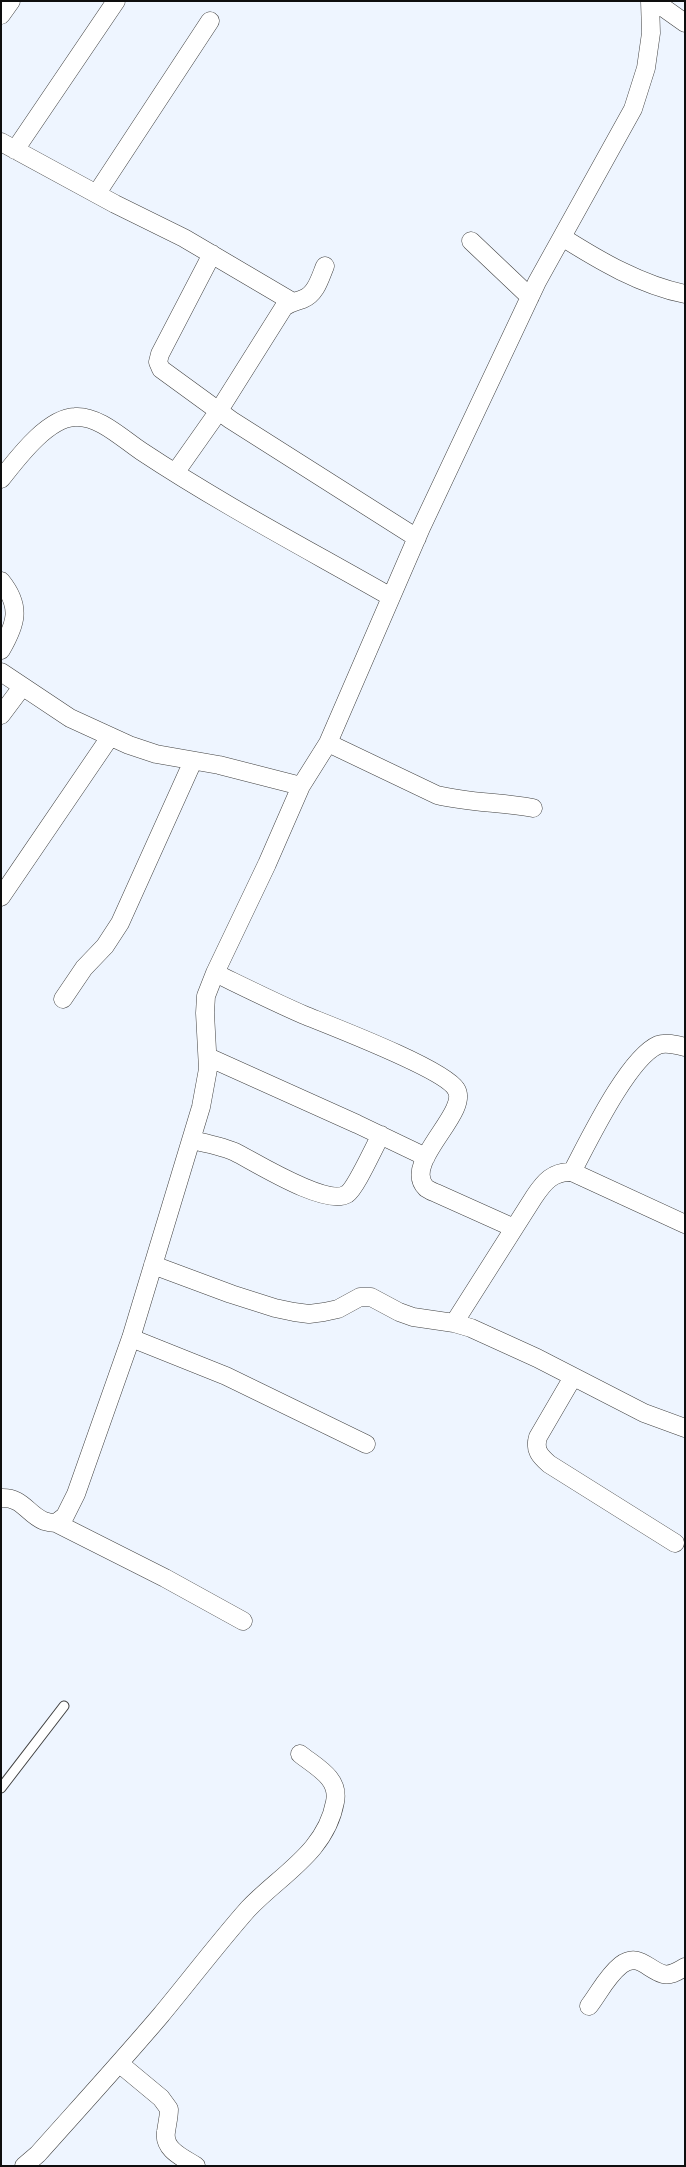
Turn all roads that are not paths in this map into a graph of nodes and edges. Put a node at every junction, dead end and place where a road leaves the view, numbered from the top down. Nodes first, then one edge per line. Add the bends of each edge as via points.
1 (12, 1) edge
2 (116, 1) edge
3 (650, 1) edge
4 (654, 1) edge
5 (1, 15) edge
6 (210, 21) dead end
7 (685, 23) edge
8 (8, 146) edge
9 (97, 194) junction
10 (562, 237) junction
11 (471, 241) dead end
12 (212, 254) junction
13 (325, 266) dead end
14 (685, 294) edge
15 (530, 297) junction
16 (291, 301) junction
17 (218, 412) junction
18 (175, 473) junction
19 (1, 479) edge
20 (417, 538) junction
21 (1, 581) edge
22 (390, 597) junction
23 (1, 650) edge
24 (1, 672) edge
25 (22, 687) junction
26 (1, 715) edge
27 (110, 737) junction
28 (328, 743) junction
29 (193, 760) junction
30 (302, 786) junction
31 (533, 808) dead end
32 (1, 897) edge
33 (214, 973) junction
34 (63, 999) dead end
35 (685, 1047) edge
36 (208, 1058) junction
37 (380, 1135) junction
38 (191, 1140) junction
39 (426, 1158) junction
40 (572, 1172) junction
41 (685, 1224) edge
42 (514, 1228) junction
43 (153, 1265) junction
44 (454, 1323) junction
45 (130, 1338) junction
46 (573, 1377) junction
47 (685, 1428) edge
48 (366, 1444) dead end
49 (1, 1498) edge
50 (56, 1524) junction
51 (675, 1544) dead end
52 (243, 1621) dead end
53 (64, 1706) dead end
54 (300, 1754) dead end
55 (1, 1788) edge
56 (685, 1967) edge
57 (589, 2006) dead end
58 (120, 2064) junction
59 (24, 2166) edge
60 (196, 2166) edge

1 - 5 street
2 - 8 street
3 - 10 street via 648,58 633,109
4 - 7 street
6 - 9 street
8 - 9 street
9 - 12 street
10 - 14 street via 626,273
10 - 15 street
11 - 15 street
12 - 16 street
12 - 17 street via 158,362 170,377
13 - 16 street via 313,292
15 - 20 street
16 - 17 street via 277,317
17 - 18 street
17 - 20 street
18 - 19 street via 91,419 76,416 61,420 44,432
18 - 22 street
20 - 22 street
21 - 23 street via 15,605 15,616 11,633
22 - 28 street
24 - 25 street
25 - 26 street
25 - 27 street via 70,718
27 - 29 street via 156,754
27 - 32 street
28 - 30 street
28 - 31 street via 437,795
29 - 30 street
29 - 34 street via 120,923
30 - 33 street
33 - 36 street via 206,996
33 - 39 street via 424,1066 452,1083 458,1090 458,1099
35 - 40 street via 660,1045 635,1066 605,1111
36 - 37 street
36 - 38 street via 201,1107
37 - 38 street via 349,1193 343,1196 334,1196 279,1177 225,1148
37 - 39 street
38 - 43 street
39 - 42 street via 422,1180 426,1188
40 - 41 street
40 - 42 street via 561,1172 543,1184
42 - 44 street
43 - 44 street via 275,1308 310,1314 338,1309 360,1297 371,1297 413,1317
43 - 45 street
44 - 46 street
45 - 48 street via 226,1376
45 - 50 street via 76,1494 65,1516
46 - 47 street via 644,1413
46 - 51 street via 538,1437 538,1455
49 - 50 street via 18,1501 43,1521
50 - 52 street
53 - 55 lane
54 - 58 street via 331,1780 336,1790 336,1801 325,1830 302,1861 249,1908
56 - 57 street via 675,1973 664,1974 640,1960 630,1960 609,1977
58 - 59 street
58 - 60 street via 161,2098 169,2109 166,2142

